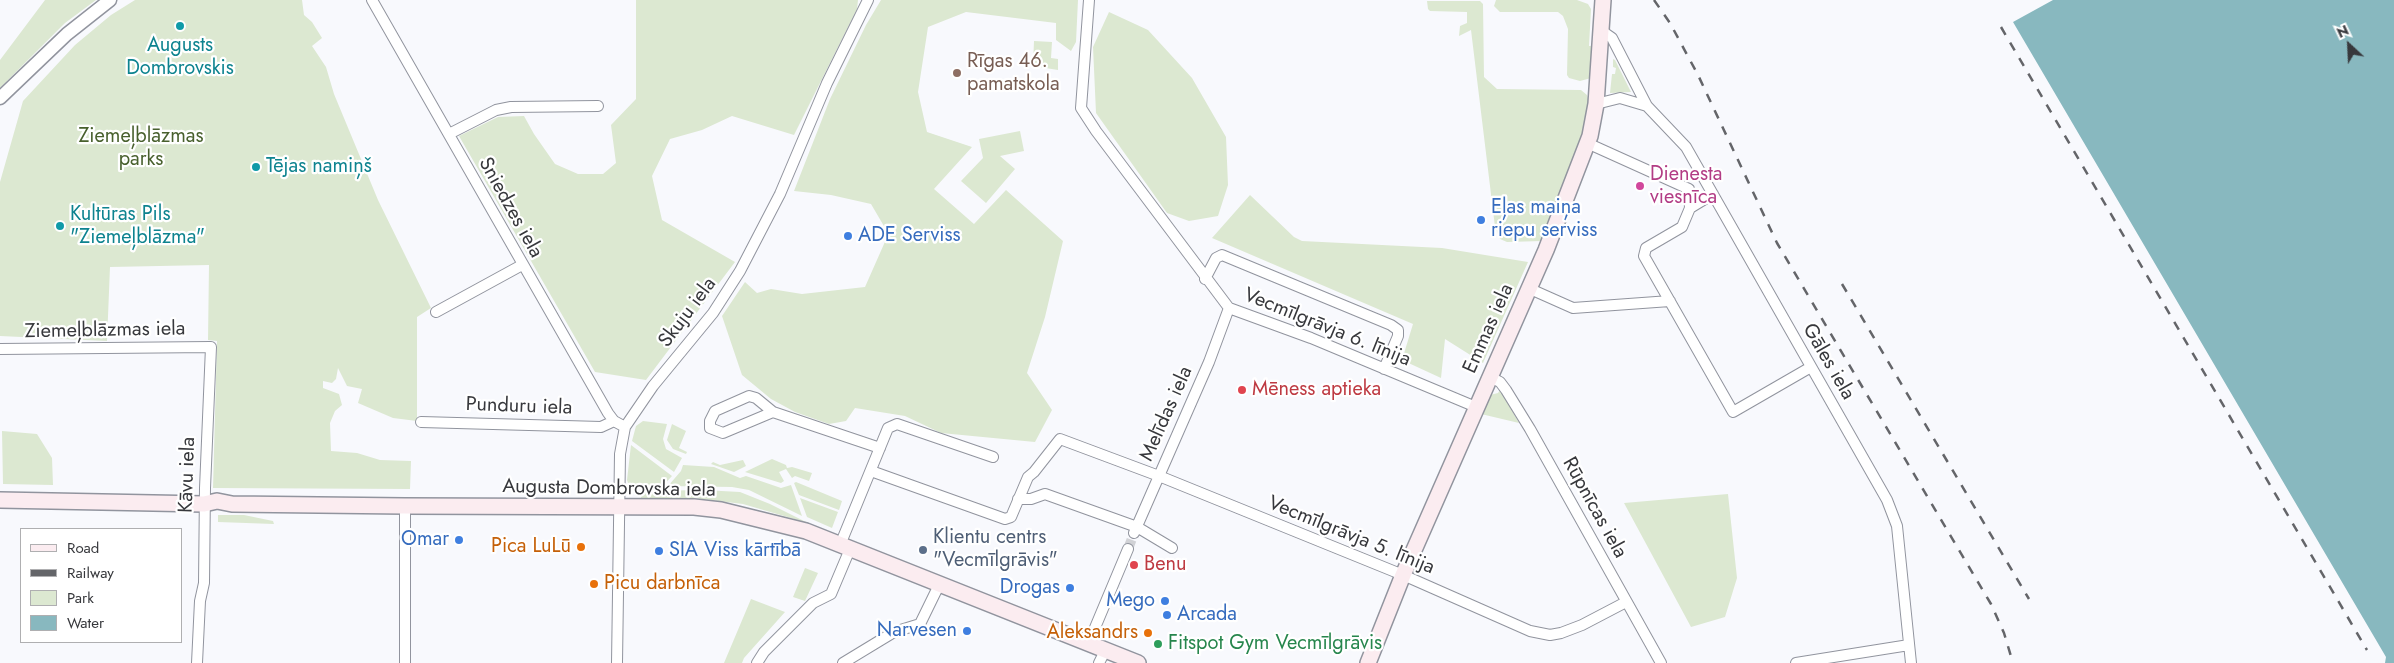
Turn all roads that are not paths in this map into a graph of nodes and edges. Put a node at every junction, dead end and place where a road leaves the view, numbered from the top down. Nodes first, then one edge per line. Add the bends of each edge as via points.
1 (110, 0) edge
2 (372, 0) edge
3 (868, 0) edge
4 (1089, 0) edge
5 (1603, 0) edge
6 (1602, 31) junction
7 (0, 98) edge
8 (1596, 104) junction
9 (598, 106) dead end
10 (1647, 106) junction
11 (449, 134) junction
12 (1587, 143) junction
13 (1713, 194) junction
14 (1690, 208) junction
15 (522, 265) junction
16 (1206, 279) junction
17 (1528, 288) junction
18 (1670, 301) junction
19 (1229, 308) junction
20 (436, 312) dead end
21 (211, 347) joint
22 (0, 349) edge
23 (1811, 367) junction
24 (1384, 369) junction
25 (1490, 377) junction
26 (1476, 407) junction
27 (773, 412) junction
28 (614, 421) junction
29 (420, 422) dead end
30 (625, 428) junction
31 (880, 448) junction
32 (993, 457) dead end
33 (871, 471) junction
34 (1159, 476) junction
35 (1018, 499) junction
36 (0, 500) edge
37 (204, 504) junction
38 (406, 506) junction
39 (619, 508) junction
40 (1135, 530) junction
41 (845, 547) junction
42 (1172, 548) dead end
43 (1128, 549) tunnel mouth
44 (1404, 575) junction
45 (940, 583) junction
46 (1626, 602) junction
47 (1089, 642) junction
48 (1909, 645) junction
49 (1106, 649) junction
50 (198, 663) edge
51 (405, 663) edge
52 (617, 663) edge
53 (757, 663) edge
54 (843, 663) edge
55 (1099, 663) edge
56 (1138, 663) edge
57 (1368, 663) edge
58 (1661, 663) edge
59 (1796, 663) edge
60 (1911, 663) edge

1 - 7 street via 67,34
2 - 11 street, Sniedzes iela
3 - 30 street, Skuju iela via 827,83 780,194 740,271 708,320 653,386
4 - 16 street, Vecmīlgrāvja 6. līnija via 1082,108
5 - 6 main road, Emmas iela
6 - 8 main road, Emmas iela
6 - 10 street, Gāles iela via 1612,38
8 - 10 street, Gāles iela via 1620,98
8 - 12 main road, Emmas iela
9 - 11 street via 511,107 488,114
10 - 13 street, Gāles iela via 1686,147
11 - 15 street, Sniedzes iela
12 - 14 street via 1689,189
12 - 17 main road, Emmas iela
13 - 14 street
13 - 23 street, Gāles iela
14 - 18 street via 1682,228 1646,248 1644,256
15 - 20 street
15 - 28 street, Sniedzes iela
16 - 19 street, Vecmīlgrāvja 6. līnija
16 - 24 street via 1216,258 1222,256 1391,325 1398,330 1398,336
17 - 18 street via 1573,308
17 - 25 main road, Emmas iela
18 - 23 street via 1733,412
19 - 24 street, Vecmīlgrāvja 6. līnija
19 - 34 street, Melīdas iela
21 - 22 street, Ziemeļblāzmas iela
21 - 37 street, Kāvu iela
23 - 48 street, Gāles iela via 1887,500 1897,526
24 - 26 street, Vecmīlgrāvja 6. līnija
25 - 26 main road, Emmas iela
25 - 46 street, Rūpnīcas iela via 1500,382 1530,429
26 - 44 main road, Emmas iela
27 - 27 street via 723,433 710,428 715,411 749,396
27 - 31 street
28 - 29 street, Punduru iela via 601,427
28 - 30 street, Sniedzes iela
30 - 39 street, Skuju iela via 620,454
31 - 32 street via 888,428 897,424
31 - 33 street
33 - 35 street via 1005,519 1011,517
33 - 41 street
34 - 35 street, Vecmīlgrāvja 5. līnija via 1060,440 1028,477
34 - 40 street, Melīdas iela
34 - 44 street, Vecmīlgrāvja 5. līnija
35 - 40 street via 1045,494
36 - 37 main road, Augusta Dombrovska iela
37 - 38 main road, Augusta Dombrovska iela via 210,508 224,508 232,504
37 - 50 street, Kāvu iela via 204,583 200,601
38 - 39 main road, Augusta Dombrovska iela
38 - 51 street
39 - 41 main road, Augusta Dombrovska iela via 721,510 806,530
39 - 52 street, Skuju iela
40 - 42 street
41 - 45 main road, Augusta Dombrovska iela
41 - 53 street via 831,594 813,603
43 - 47 street
44 - 46 street, Vecmīlgrāvja 5. līnija via 1530,631 1550,635 1582,625
44 - 57 main road, Emmas iela
45 - 47 main road, Augusta Dombrovska iela
45 - 54 street via 920,624 894,632
46 - 58 street, Rūpnīcas iela
47 - 49 main road, Augusta Dombrovska iela
48 - 59 street
48 - 60 street, Gāles iela
49 - 55 street
49 - 56 main road, Augusta Dombrovska iela

